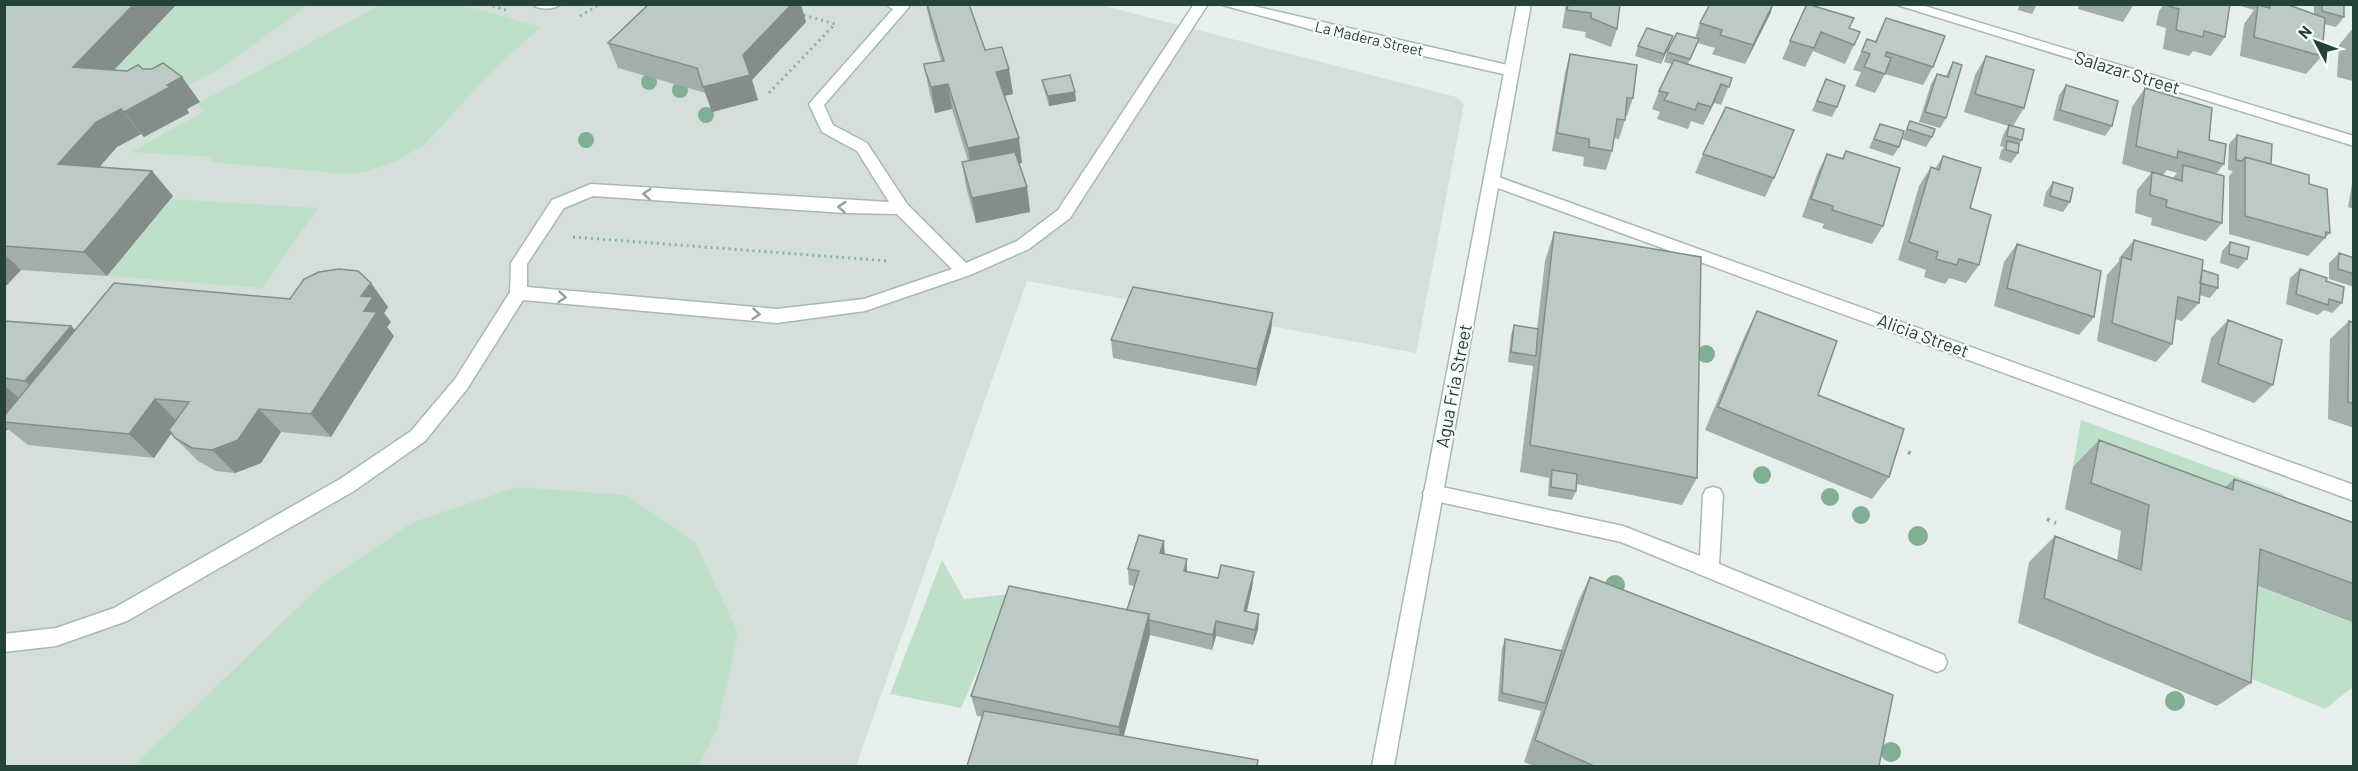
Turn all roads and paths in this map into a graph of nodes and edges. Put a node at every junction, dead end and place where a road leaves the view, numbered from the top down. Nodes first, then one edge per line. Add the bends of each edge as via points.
1 (539, 4) edge
2 (554, 4) edge
3 (892, 4) edge
4 (1202, 4) edge
5 (1226, 4) edge
6 (1524, 4) edge
7 (1901, 4) edge
8 (795, 13) dead end
9 (1512, 71) junction
10 (769, 93) dead end
11 (2354, 141) edge
12 (1493, 180) junction
13 (901, 208) junction
14 (573, 237) dead end
15 (890, 261) dead end
16 (964, 271) junction
17 (518, 293) junction
18 (1908, 452) dead end
19 (1913, 454) dead end
20 (1433, 493) junction
21 (2354, 493) edge
22 (1713, 495) dead end
23 (2047, 519) dead end
24 (2056, 523) dead end
25 (1708, 570) junction
26 (4, 644) edge
27 (1937, 662) dead end
28 (1383, 766) edge

1 - 2 street
3 - 13 street via 902,7 816,104 827,128 862,147
4 - 16 street via 1064,214 1023,245
5 - 9 street, La Madera Street
6 - 9 street, Agua Fria Street
7 - 11 street, Salazar Street
8 - 10 path via 835,24
9 - 12 street, Agua Fria Street
12 - 20 street, Agua Fria Street
12 - 21 street, Alicia Street
13 - 16 street
13 -> 17 street via 591,190 558,204 519,263
14 - 15 path
17 -> 16 street via 777,316 865,305
17 - 26 street via 461,384 418,436 347,485 120,615 56,637
18 - 19 path
20 - 25 street via 1623,534
20 - 28 street, Agua Fria Street
22 - 25 street
23 - 24 path
25 - 27 street

